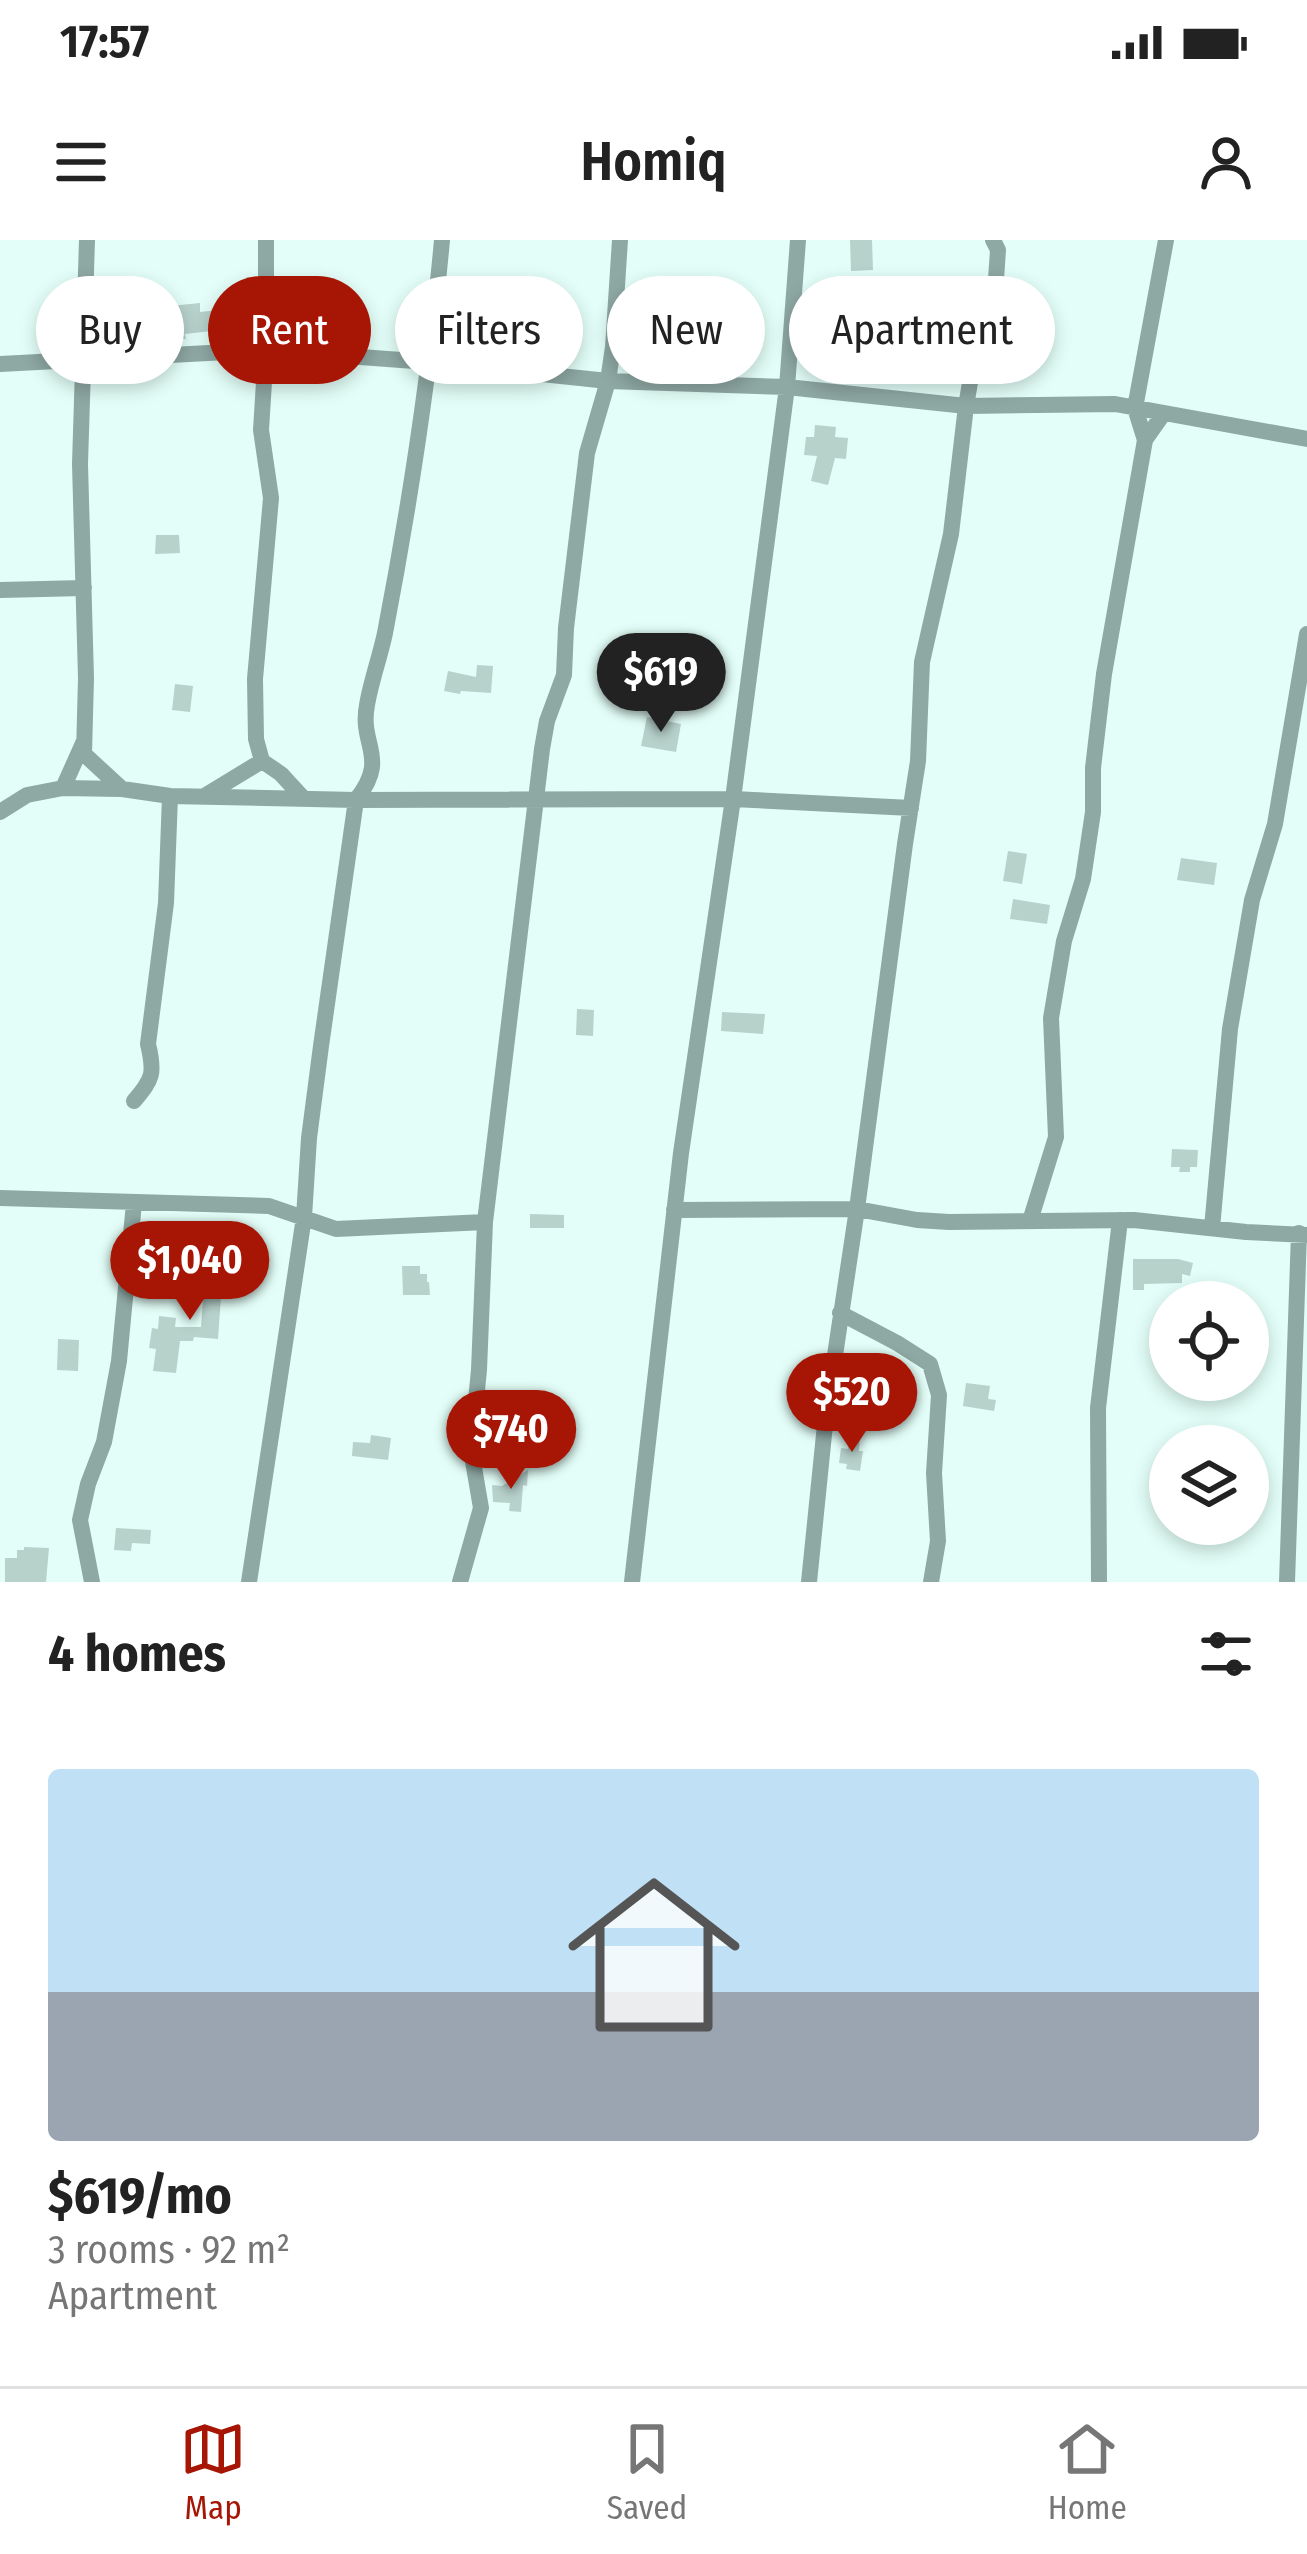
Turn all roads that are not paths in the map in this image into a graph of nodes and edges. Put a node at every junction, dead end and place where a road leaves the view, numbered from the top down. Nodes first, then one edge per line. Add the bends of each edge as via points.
1 (87, 240) edge
2 (266, 240) edge
3 (442, 240) edge
4 (620, 240) edge
5 (798, 240) edge
6 (993, 240) edge
7 (1166, 240) edge
8 (86, 276) edge
9 (266, 276) edge
10 (438, 276) edge
11 (618, 276) edge
12 (36, 362) edge
13 (0, 364) edge
14 (82, 384) edge
15 (264, 384) edge
16 (425, 384) edge
17 (607, 384) edge
18 (698, 384) edge
19 (788, 387) junction
20 (966, 406) junction
21 (1136, 408) junction
22 (1165, 412) junction
23 (1307, 439) edge
24 (1145, 440) junction
25 (84, 588) junction
26 (0, 590) edge
27 (1307, 634) edge
28 (84, 740) junction
29 (262, 761) junction
30 (63, 788) junction
31 (122, 789) junction
32 (170, 796) junction
33 (201, 797) junction
34 (303, 798) junction
35 (356, 800) junction
36 (733, 800) junction
37 (538, 801) junction
38 (910, 808) junction
39 (0, 812) edge
40 (134, 1102) dead end
41 (0, 1198) edge
42 (134, 1203) junction
43 (857, 1209) junction
44 (674, 1210) junction
45 (304, 1217) junction
46 (1120, 1220) junction
47 (1030, 1221) junction
48 (485, 1222) junction
49 (1212, 1228) junction
50 (1303, 1234) edge
51 (841, 1313) junction
52 (92, 1582) edge
53 (249, 1582) edge
54 (460, 1582) edge
55 (632, 1582) edge
56 (809, 1582) edge
57 (932, 1582) edge
58 (1099, 1582) edge
59 (1287, 1582) edge

1 - 8 street
2 - 9 street
3 - 10 street
4 - 11 street
5 - 19 street
6 - 20 street via 996,279
7 - 21 street
12 - 13 street
14 - 25 street
15 - 29 street via 261,430 272,498 255,680
16 - 35 street via 365,711 371,781
17 - 37 street via 587,453 564,675 547,721
18 - 19 street
19 - 20 street
19 - 36 street
20 - 21 street
20 - 38 street via 922,662
21 - 22 street
21 - 24 street
22 - 23 street
22 - 24 street
24 - 47 street via 1104,674 1083,879 1052,1018 1056,1137
25 - 26 street
25 - 28 street
27 - 49 street via 1230,1029
28 - 30 street
28 - 31 street via 91,763
29 - 33 street
29 - 34 street
30 - 31 street
30 - 39 street via 27,795
31 - 32 street
32 - 33 street
32 - 40 street via 148,1044 153,1064
33 - 34 street
34 - 35 street
35 - 37 street
35 - 45 street
36 - 37 street
36 - 38 street
36 - 44 street
37 - 48 street
38 - 43 street
41 - 42 street
42 - 45 street via 268,1206
42 - 52 street via 119,1361 80,1520
43 - 44 street
43 - 47 street via 933,1221
43 - 51 street
44 - 55 street
45 - 48 street via 336,1228
45 - 53 street
46 - 47 street
46 - 49 street
46 - 58 street via 1098,1408
48 - 54 street via 471,1450 481,1508
49 - 50 street
50 - 59 street
51 - 56 street
51 - 57 street via 930,1364 939,1395

